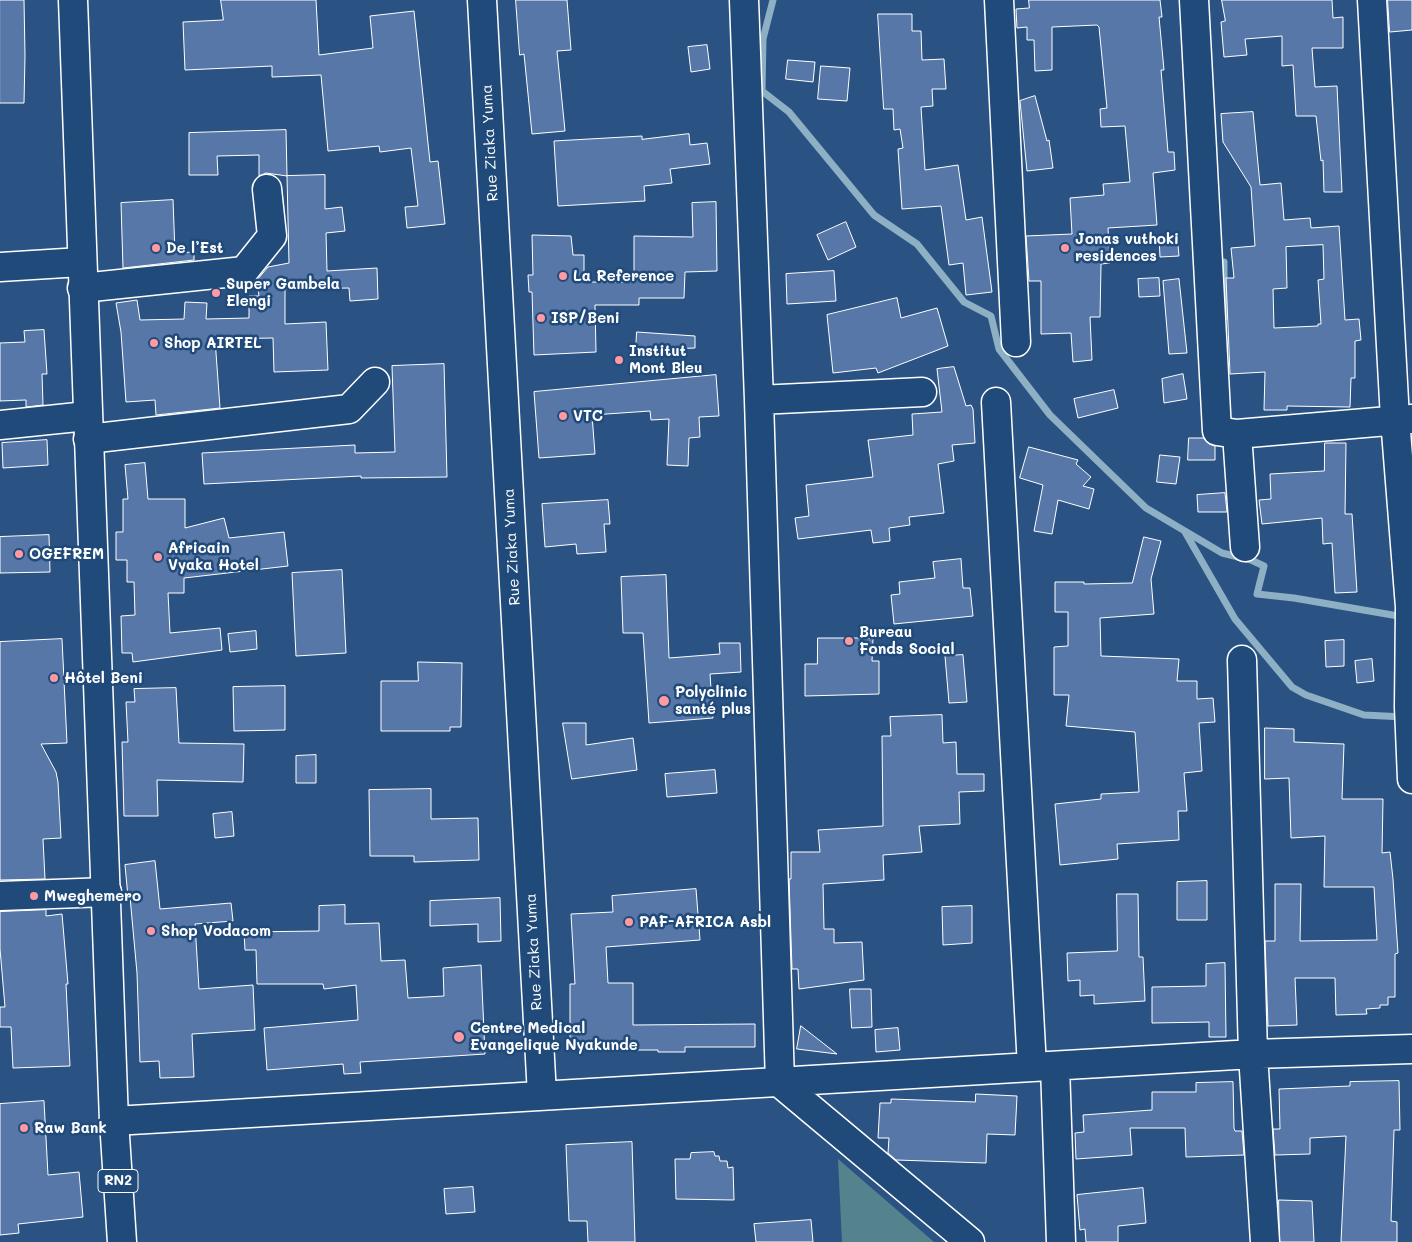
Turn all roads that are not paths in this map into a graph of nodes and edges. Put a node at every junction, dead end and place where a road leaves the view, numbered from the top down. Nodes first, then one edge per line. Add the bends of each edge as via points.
1 (73, 0) edge
2 (482, 0) edge
3 (744, 0) edge
4 (999, 0) edge
5 (1194, 0) edge
6 (1372, 0) edge
7 (267, 189) dead end
8 (0, 267) edge
9 (82, 275) junction
10 (1016, 342) dead end
11 (375, 382) dead end
12 (922, 392) dead end
13 (760, 400) junction
14 (996, 402) dead end
15 (1404, 419) edge
16 (0, 425) edge
17 (88, 427) junction
18 (1237, 434) junction
19 (1245, 547) dead end
20 (1242, 660) dead end
21 (1412, 779) edge
22 (107, 892) junction
23 (0, 896) edge
24 (1412, 1048) edge
25 (1253, 1054) junction
26 (1044, 1067) junction
27 (780, 1083) junction
28 (542, 1095) junction
29 (114, 1121) junction
30 (122, 1242) edge
31 (970, 1242) edge
32 (1061, 1242) edge
33 (1265, 1242) edge

1 - 9 main road, RN2
2 - 28 main road, Rue Ziaka Yuma
3 - 13 main road
4 - 10 main road
5 - 18 main road via 1217,432
6 - 15 main road
7 - 9 main road via 272,236 244,271
8 - 9 main road
9 - 17 main road, RN2
11 - 17 main road via 349,409
12 - 13 main road
13 - 27 main road
14 - 26 main road
15 - 18 main road
15 - 21 main road
16 - 17 main road
17 - 22 main road, RN2
18 - 19 main road
20 - 25 main road
22 - 23 main road
22 - 29 main road, RN2
24 - 25 main road
25 - 26 main road
25 - 33 main road
26 - 27 main road
26 - 32 main road
27 - 28 main road
27 - 31 main road
28 - 29 main road
29 - 30 main road, RN2

